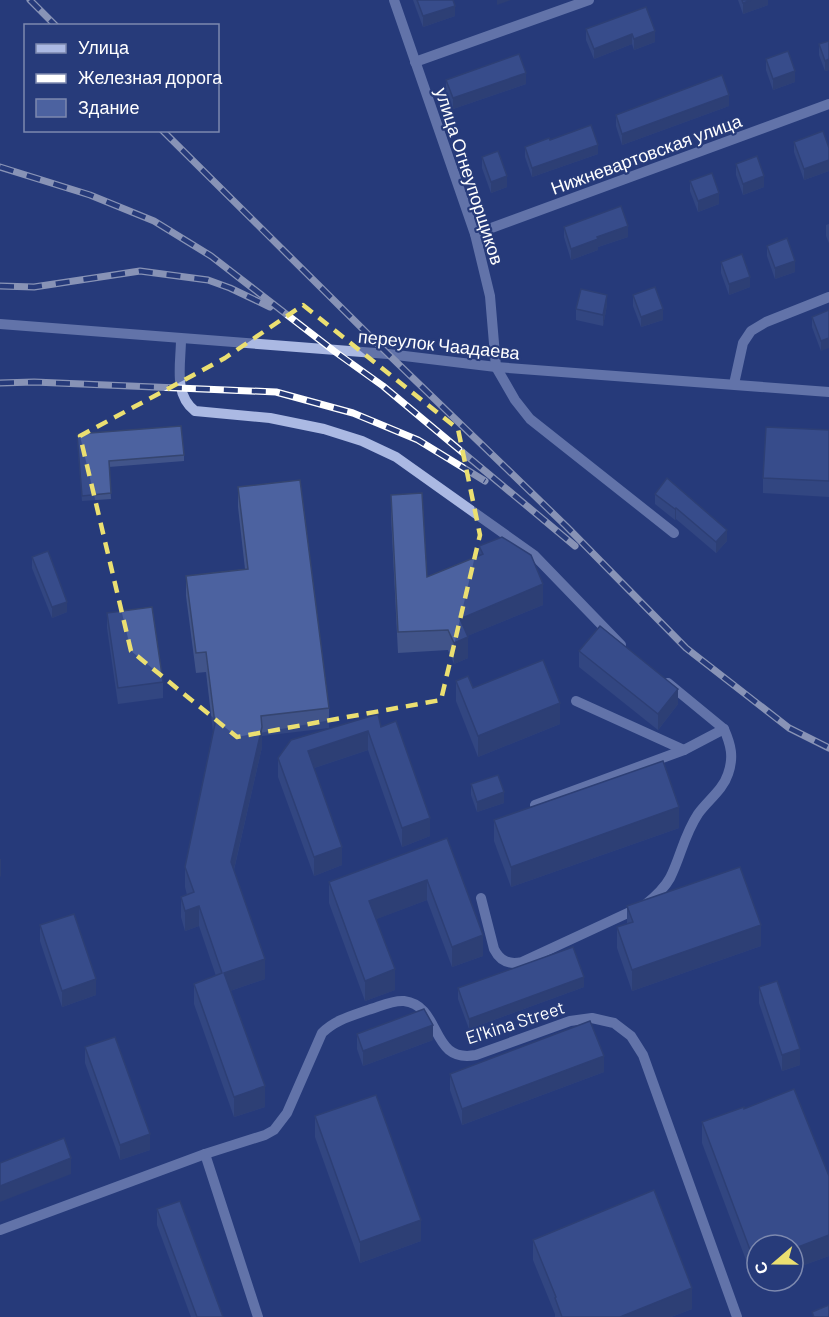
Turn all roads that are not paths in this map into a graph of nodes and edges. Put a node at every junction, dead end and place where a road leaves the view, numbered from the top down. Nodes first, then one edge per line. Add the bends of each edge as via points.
1 (394, 0) edge
2 (589, 0) edge
3 (415, 62) junction
4 (829, 104) edge
5 (475, 234) junction
6 (829, 297) edge
7 (0, 324) edge
8 (181, 339) junction
9 (496, 367) junction
10 (734, 384) junction
11 (829, 392) edge
12 (674, 533) dead end
13 (628, 651) edge
14 (663, 679) edge
15 (576, 700) dead end
16 (724, 729) junction
17 (684, 750) junction
18 (535, 805) edge
19 (481, 898) dead end
20 (205, 1154) junction
21 (0, 1230) edge
22 (258, 1317) edge
23 (737, 1317) edge

1 - 3 street, улица Огнеупорщиков
2 - 3 street
3 - 5 street, улица Огнеупорщиков
4 - 5 street, Нижневартовская улица
5 - 9 street, улица Огнеупорщиков via 490,296
6 - 10 street via 751,331 743,343
7 - 8 street, переулок Чаадаева
8 - 9 street, переулок Чаадаева via 388,354
8 - 13 street via 180,388 182,398 195,411 270,418 324,429 396,457 534,555
9 - 10 street, переулок Чаадаева
9 - 12 street via 531,419
10 - 11 street, переулок Чаадаева
14 - 16 street
15 - 17 street
16 - 17 street
16 - 19 street via 731,746 732,762 727,777 686,834 670,878 645,905 513,964 498,957 494,949
17 - 18 street
20 - 21 street, El'kina Street
20 - 22 street
20 - 23 street, El'kina Street via 274,1130 287,1113 322,1033 342,1019 391,1003 403,1001 424,1011 446,1049 466,1057 570,1021 592,1017 614,1023 631,1036 643,1055

